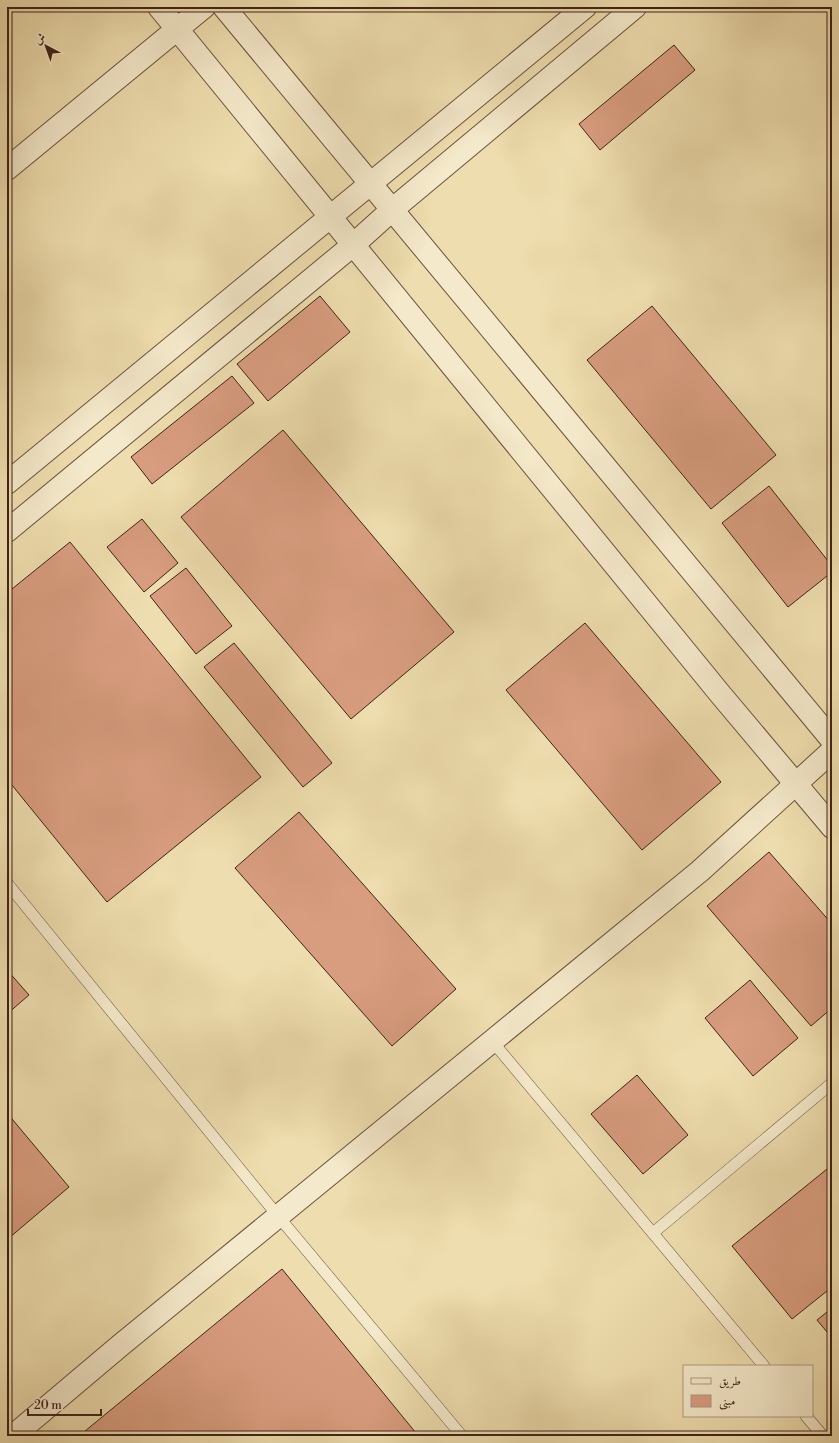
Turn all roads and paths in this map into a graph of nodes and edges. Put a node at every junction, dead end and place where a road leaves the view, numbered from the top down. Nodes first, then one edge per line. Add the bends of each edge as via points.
1 (159, 7) edge
2 (204, 7) edge
3 (224, 7) edge
4 (585, 7) edge
5 (635, 7) edge
6 (177, 30) junction
7 (7, 169) edge
8 (370, 182) junction
9 (393, 209) junction
10 (330, 215) junction
11 (353, 245) junction
12 (7, 483) edge
13 (7, 531) edge
14 (832, 740) edge
15 (832, 751) edge
16 (795, 782) junction
17 (832, 827) edge
18 (7, 883) edge
19 (492, 1041) junction
20 (832, 1083) edge
21 (278, 1216) junction
22 (653, 1233) junction
23 (763, 1365) edge
24 (807, 1417) edge
25 (13, 1436) edge
26 (462, 1436) edge
27 (823, 1436) edge

1 - 6 street
2 - 6 street
3 - 8 street
4 - 8 street
5 - 9 street
6 - 7 street
6 - 10 street
8 - 9 street
8 - 10 street
9 - 11 street
9 - 14 street
10 - 11 street
10 - 12 street
11 - 13 street
11 - 16 street
15 - 16 street
16 - 17 street
16 - 19 street via 700,871
18 - 21 lane
19 - 21 street
19 - 22 lane
20 - 22 lane
21 - 25 street
21 - 26 lane
22 - 23 lane
24 - 27 lane

